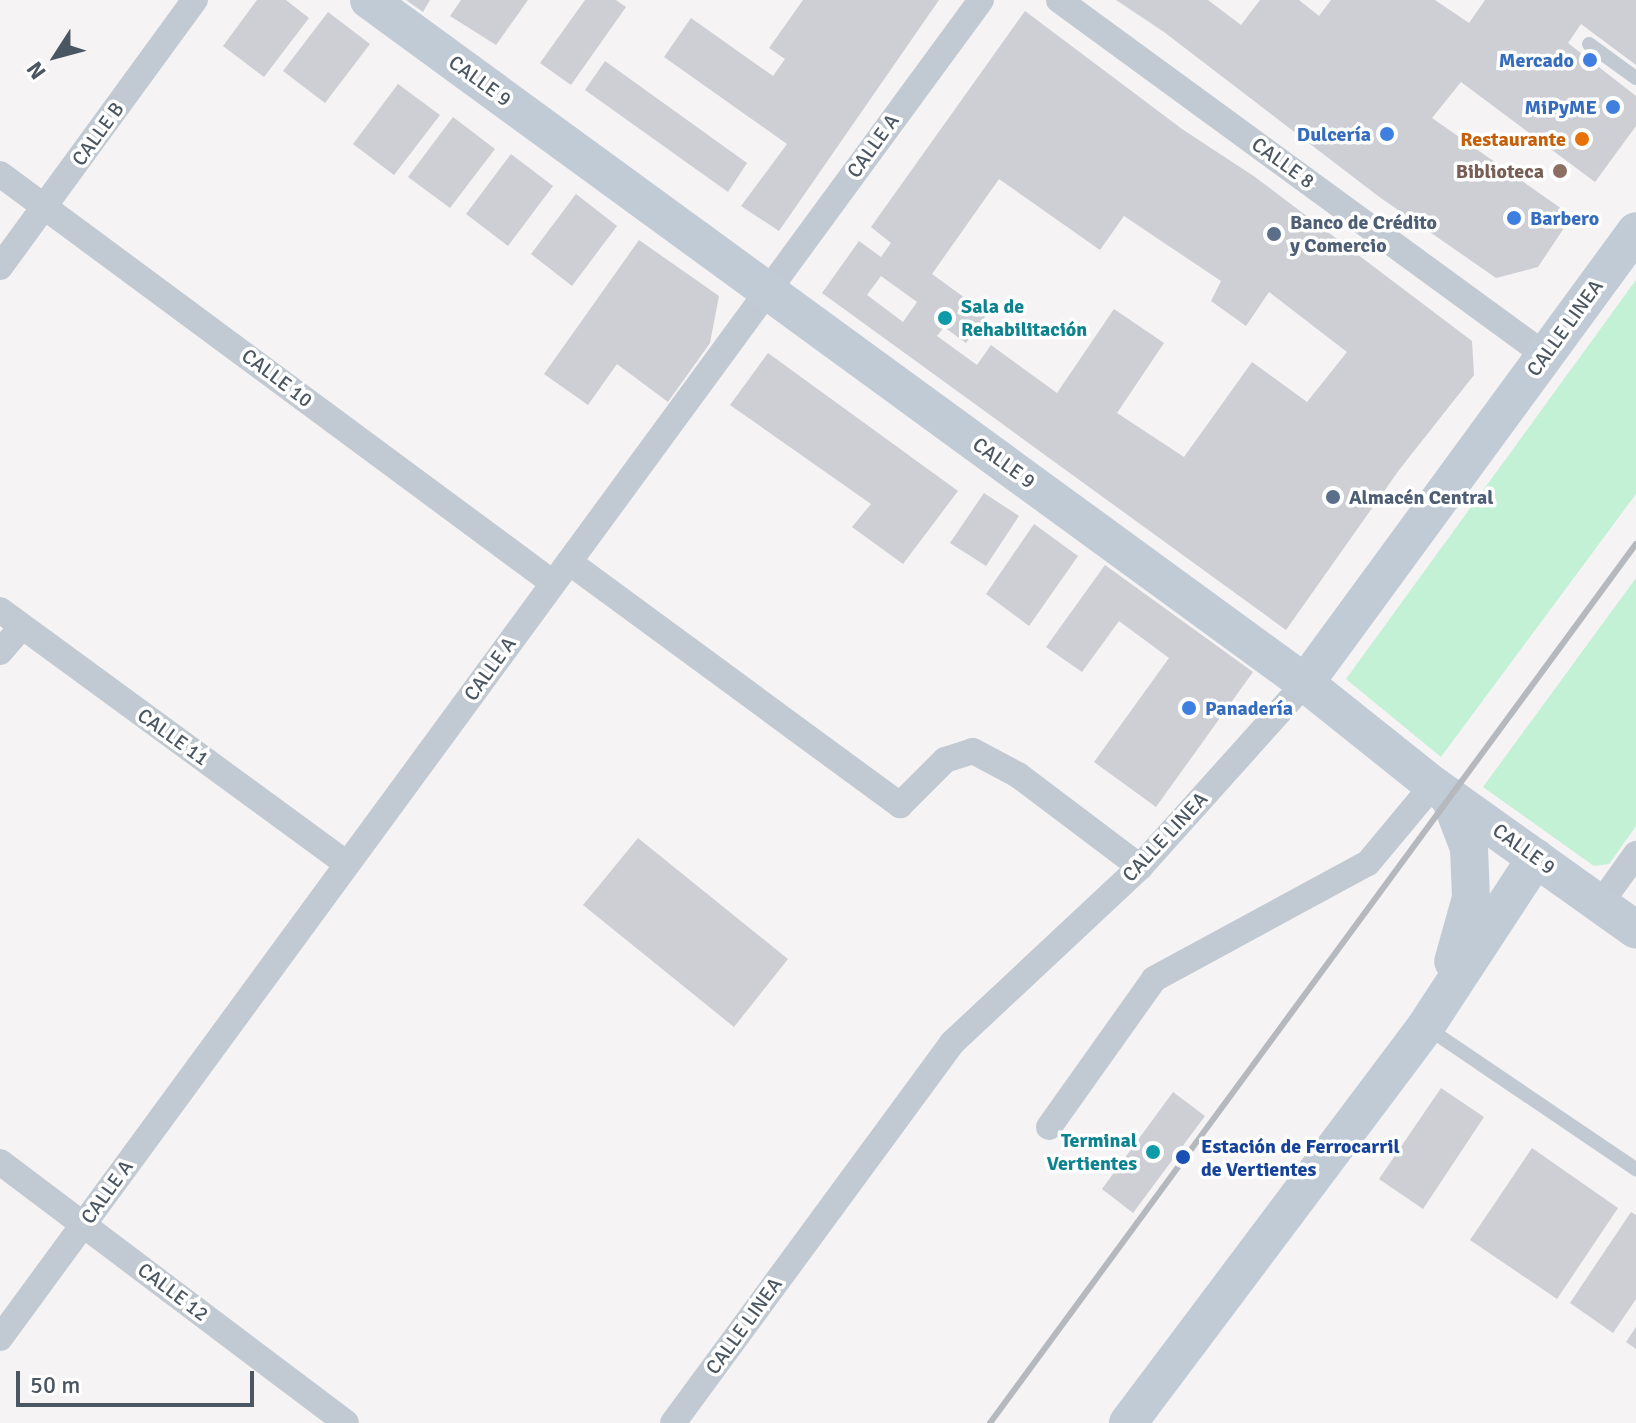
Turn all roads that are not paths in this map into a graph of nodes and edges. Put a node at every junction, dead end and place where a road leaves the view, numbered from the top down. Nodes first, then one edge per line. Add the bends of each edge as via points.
1 (195, 0) edge
2 (369, 0) edge
3 (981, 0) edge
4 (1059, 0) edge
5 (1589, 44) dead end
6 (1636, 78) edge
7 (0, 174) edge
8 (44, 206) junction
9 (1636, 231) edge
10 (0, 267) edge
11 (768, 291) junction
12 (1545, 355) junction
13 (561, 573) junction
14 (0, 610) edge
15 (22, 627) junction
16 (0, 652) edge
17 (1305, 683) junction
18 (1441, 790) junction
19 (1636, 854) edge
20 (1536, 858) junction
21 (347, 864) junction
22 (1140, 867) junction
23 (1600, 904) junction
24 (1636, 930) edge
25 (1426, 1026) junction
26 (1049, 1127) dead end
27 (0, 1162) edge
28 (1636, 1169) edge
29 (83, 1225) junction
30 (0, 1338) edge
31 (1137, 1420) edge
32 (346, 1423) edge
33 (673, 1423) edge

1 - 8 street, CALLE B
2 - 11 main road, CALLE 9
3 - 11 street, CALLE A
4 - 12 street, CALLE 8
5 - 6 lane
7 - 8 street, CALLE 10
8 - 10 street, CALLE B
8 - 13 street, CALLE 10
9 - 12 main road, CALLE LINEA
11 - 13 street, CALLE A
11 - 17 main road, CALLE 9
12 - 17 main road, CALLE LINEA
13 - 21 street, CALLE A
13 - 22 street, CALLE 10 via 900,805 945,760 973,751 1018,775
14 - 15 street, CALLE 11
15 - 16 street
15 - 21 street, CALLE 11
17 - 18 main road, CALLE 9
17 - 22 street, CALLE LINEA
18 - 20 main road, CALLE 9
18 - 25 main road via 1469,848 1471,898 1462,941
18 - 26 street via 1368,863 1154,979
19 - 23 street
20 - 23 main road, CALLE 9
20 - 25 main road
21 - 29 street, CALLE A
22 - 33 street, CALLE LINEA via 952,1043
23 - 24 main road, CALLE 9
25 - 28 lane
25 - 31 main road
27 - 29 street, CALLE 12
29 - 30 street, CALLE A
29 - 32 street, CALLE 12

